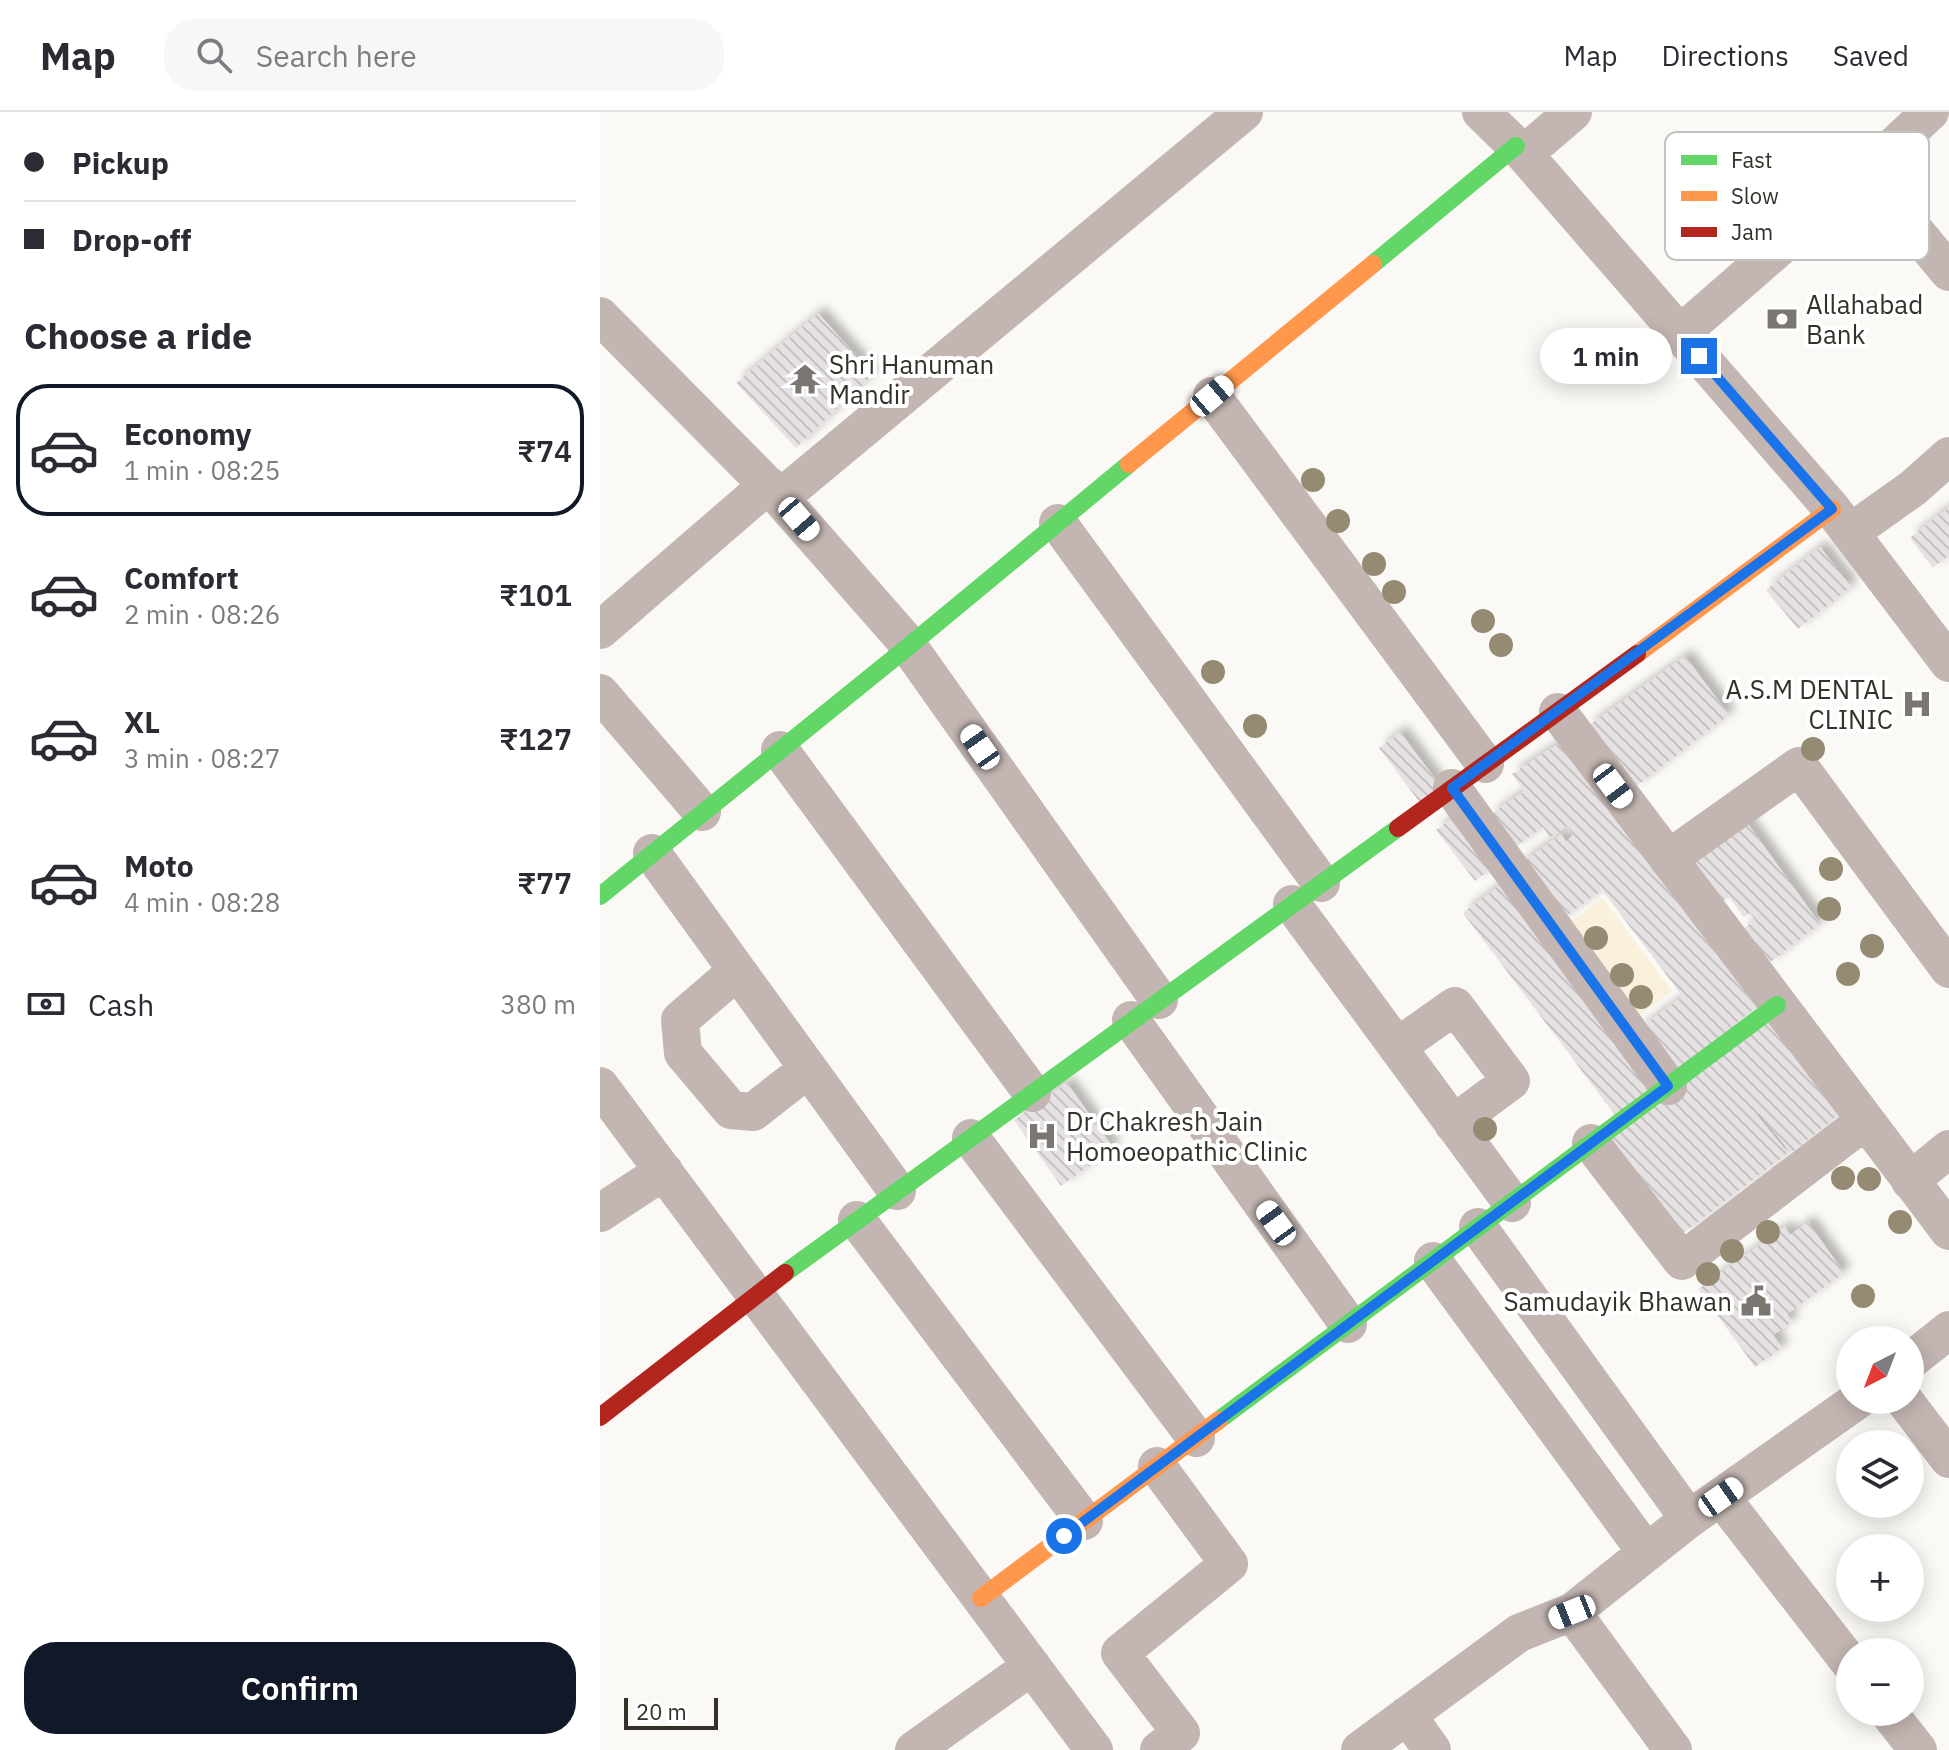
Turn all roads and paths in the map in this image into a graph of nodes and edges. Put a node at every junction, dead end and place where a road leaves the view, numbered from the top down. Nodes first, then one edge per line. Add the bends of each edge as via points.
1 (1244, 112) edge
2 (1481, 112) edge
3 (1573, 112) edge
4 (1930, 112) edge
5 (1909, 132) edge
6 (1520, 150) junction
7 (1929, 248) edge
8 (1765, 260) edge
9 (1949, 272) edge
10 (600, 316) edge
11 (1680, 334) junction
12 (1212, 396) junction
13 (1949, 456) edge
14 (774, 492) junction
15 (1841, 520) junction
16 (1058, 523) junction
17 (600, 630) edge
18 (909, 646) junction
19 (1949, 663) edge
20 (600, 693) edge
21 (1558, 712) junction
22 (780, 750) junction
23 (1485, 764) junction
24 (1452, 788) junction
25 (702, 812) junction
26 (652, 853) junction
27 (1668, 859) junction
28 (1307, 894) junction
29 (600, 896) edge
30 (1949, 969) edge
31 (737, 971) junction
32 (1777, 1005) junction
33 (1145, 1010) junction
34 (1397, 1047) junction
35 (808, 1069) junction
36 (600, 1086) edge
37 (1668, 1086) junction
38 (1032, 1093) junction
39 (1865, 1121) junction
40 (1453, 1124) junction
41 (971, 1138) junction
42 (1591, 1143) junction
43 (1949, 1149) edge
44 (664, 1171) junction
45 (1910, 1181) junction
46 (897, 1191) junction
47 (1512, 1203) junction
48 (600, 1213) edge
49 (857, 1220) junction
50 (1478, 1227) junction
51 (1949, 1231) edge
52 (1433, 1261) junction
53 (756, 1294) junction
54 (1348, 1324) junction
55 (1838, 1414) edge
56 (1915, 1414) edge
57 (600, 1417) edge
58 (1196, 1438) junction
59 (1949, 1459) edge
60 (1157, 1466) junction
61 (1721, 1497) junction
62 (1689, 1519) junction
63 (1084, 1521) junction
64 (1646, 1552) junction
65 (981, 1598) junction
66 (1572, 1612) junction
67 (1836, 1645) edge
68 (1032, 1666) junction
69 (1407, 1715) junction
70 (1899, 1726) edge
71 (914, 1750) edge
72 (1094, 1750) edge
73 (1159, 1750) edge
74 (1360, 1750) edge
75 (1432, 1750) edge
76 (1673, 1750) edge
77 (1918, 1750) edge

1 - 14 street
2 - 6 street
3 - 6 street
4 - 5 street
6 - 11 street
6 - 12 street
7 - 9 street
8 - 11 street
10 - 14 street
11 - 15 street
12 - 16 street
12 - 23 street
13 - 15 street via 1913,488
14 - 17 street
14 - 18 street
15 - 19 street
15 - 21 street
16 - 18 street
16 - 28 street
18 - 22 street
18 - 33 street
20 - 25 street
21 - 23 street
21 - 27 street
22 - 25 street
22 - 38 street
23 - 24 street
24 - 28 street
24 - 37 street
25 - 26 street
26 - 29 street
26 - 31 street
27 - 30 street via 1799,766
27 - 32 street
28 - 33 street
28 - 34 street
31 - 35 street
31 - 35 street via 680,1020 683,1053 731,1110 753,1112
32 - 37 street
32 - 39 street
33 - 38 street
33 - 54 street
34 - 40 street
34 - 40 street via 1455,1006 1511,1081
35 - 46 street
36 - 44 street
37 - 42 street
38 - 41 street
39 - 42 street via 1682,1261
39 - 45 street
40 - 47 street
41 - 46 street
41 - 58 street
42 - 47 street
43 - 45 street
44 - 48 street
44 - 53 street
45 - 51 street
46 - 49 street
47 - 50 street
49 - 53 street
49 - 63 street
50 - 52 street
50 - 62 street
52 - 54 street
52 - 64 street
53 - 57 street
53 - 65 street
54 - 58 street
55 - 61 street
56 - 59 street
58 - 60 street
60 - 63 street
60 - 73 street via 1229,1564 1120,1653 1181,1733
61 - 62 street
61 - 67 street
62 - 64 street
63 - 65 street
64 - 66 street
65 - 68 street
66 - 69 street via 1519,1633
66 - 76 street
68 - 71 street
68 - 72 street
69 - 74 street
69 - 75 street
70 - 77 street

